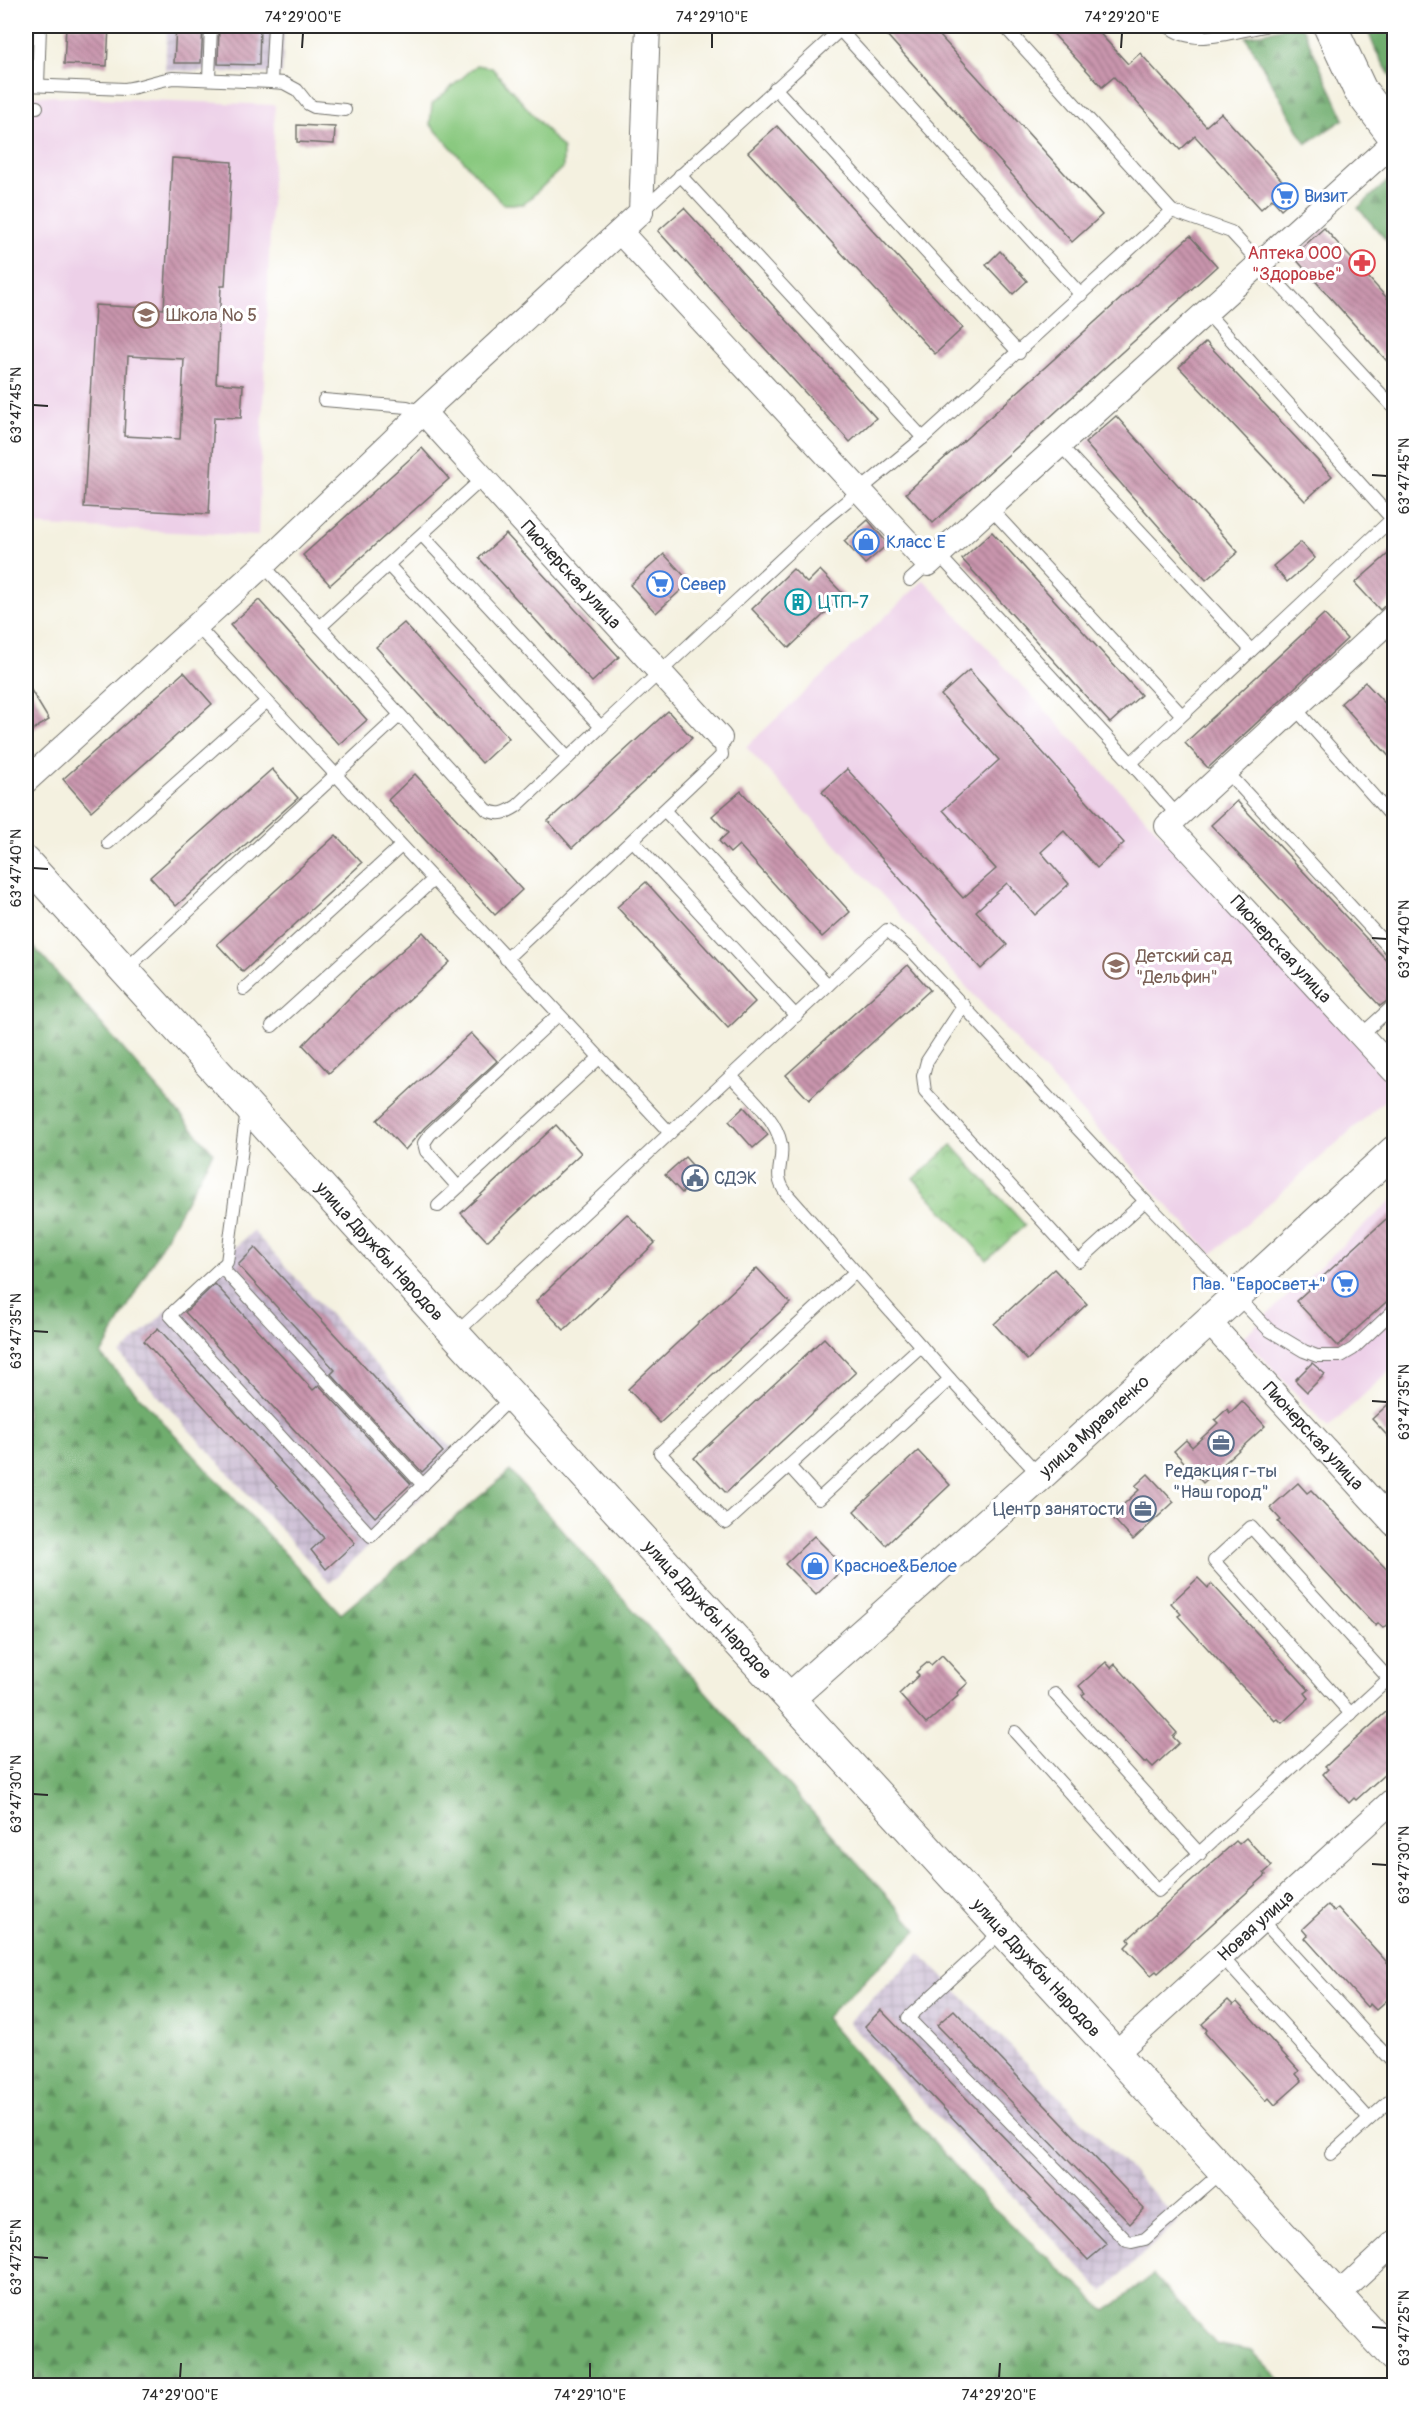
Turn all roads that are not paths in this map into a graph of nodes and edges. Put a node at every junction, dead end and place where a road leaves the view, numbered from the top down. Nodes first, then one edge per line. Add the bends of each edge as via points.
1 (40, 26) edge
2 (211, 26) edge
3 (274, 26) edge
4 (648, 26) edge
5 (1004, 26) edge
6 (1168, 26) edge
7 (1264, 26) edge
8 (1330, 26) edge
9 (208, 79) junction
10 (271, 82) junction
11 (32, 85) edge
12 (775, 88) junction
13 (345, 110) dead end
14 (1395, 135) edge
15 (1395, 142) edge
16 (681, 175) junction
17 (1172, 211) junction
18 (640, 212) junction
19 (620, 231) junction
20 (1262, 264) junction
21 (1082, 295) junction
22 (1207, 313) junction
23 (1019, 353) junction
24 (324, 400) dead end
25 (1395, 408) edge
26 (423, 412) junction
27 (923, 438) junction
28 (1060, 445) junction
29 (483, 478) junction
30 (860, 492) junction
31 (990, 508) junction
32 (1393, 518) edge
33 (422, 535) junction
34 (263, 565) junction
35 (389, 566) junction
36 (925, 566) junction
37 (1395, 616) edge
38 (196, 625) junction
39 (320, 627) junction
40 (1251, 650) junction
41 (660, 672) junction
42 (266, 702) junction
43 (1295, 708) junction
44 (1181, 714) junction
45 (399, 716) junction
46 (601, 727) junction
47 (720, 738) joint
48 (568, 758) junction
49 (1131, 763) junction
50 (1226, 771) junction
51 (335, 776) junction
52 (26, 781) edge
53 (1190, 805) junction
54 (665, 811) junction
55 (1395, 819) edge
56 (633, 841) junction
57 (108, 843) dead end
58 (401, 846) junction
59 (26, 862) edge
60 (433, 880) junction
61 (1395, 953) edge
62 (506, 959) junction
63 (124, 971) junction
64 (828, 985) junction
65 (244, 989) dead end
66 (964, 1005) junction
67 (1395, 1005) edge
68 (558, 1015) junction
69 (796, 1016) junction
70 (272, 1026) dead end
71 (1361, 1035) junction
72 (599, 1058) junction
73 (1395, 1071) edge
74 (731, 1076) junction
75 (248, 1106) junction
76 (670, 1134) junction
77 (1395, 1151) edge
78 (458, 1187) junction
79 (1145, 1201) junction
80 (438, 1206) dead end
81 (221, 1267) junction
82 (855, 1272) junction
83 (1234, 1296) junction
84 (1395, 1310) edge
85 (1208, 1321) junction
86 (455, 1334) junction
87 (921, 1346) junction
88 (950, 1379) junction
89 (513, 1396) junction
90 (789, 1466) junction
91 (1040, 1476) junction
92 (423, 1485) junction
93 (1395, 1524) edge
94 (1392, 1676) edge
95 (1055, 1694) dead end
96 (790, 1698) junction
97 (1351, 1714) junction
98 (1015, 1732) dead end
99 (1395, 1799) edge
100 (1200, 1854) junction
101 (1262, 1920) junction
102 (1003, 1930) junction
103 (1222, 1957) junction
104 (1116, 2053) junction
105 (1395, 2064) edge
106 (1395, 2097) edge
107 (1369, 2119) junction
108 (1331, 2154) dead end
109 (1224, 2170) junction
110 (1395, 2243) edge
111 (1338, 2295) junction
112 (1395, 2357) edge

1 - 11 lane
2 - 9 lane
3 - 10 lane
4 - 18 street
5 - 17 lane
6 - 7 lane via 1185,36 1202,38
8 - 14 main road via 1360,90
9 - 10 lane
9 - 11 lane via 173,78 125,89
10 - 13 lane via 297,90 314,107
12 - 16 lane
12 - 21 lane via 840,30
12 - 23 lane
15 - 20 street
16 - 18 lane
16 - 27 lane
17 - 20 lane via 1231,232
17 - 21 lane
18 - 19 street
19 - 26 street
19 - 30 street
20 - 22 street
20 - 25 lane
21 - 23 lane
22 - 28 street
22 - 32 lane
23 - 27 lane
24 - 26 lane via 407,407
26 - 29 street, Пионерская улица
26 - 34 street
27 - 30 lane
28 - 31 street
28 - 40 lane
29 - 33 lane
29 - 41 street, Пионерская улица
30 - 36 street
30 - 41 lane via 819,524
31 - 36 street
31 - 44 lane
32 - 40 lane
33 - 35 lane
33 - 46 lane
34 - 38 street
34 - 39 lane
35 - 39 lane
35 - 48 lane
36 - 49 lane
37 - 43 street
38 - 42 lane
38 - 52 street
39 - 45 lane
40 - 44 lane
41 - 46 lane
41 - 47 street, Пионерская улица
42 - 51 lane
42 - 57 lane
43 - 50 street
43 - 55 lane
44 - 49 lane
45 - 48 lane via 487,810 497,814 517,806
45 - 51 lane
46 - 48 lane
47 - 54 lane via 722,754
49 - 53 lane via 1178,816
50 - 53 street
50 - 61 lane
51 - 58 lane
51 - 63 lane
53 - 71 street, Пионерская улица via 1167,826
54 - 56 lane
54 - 64 lane
56 - 62 lane
56 - 69 lane
58 - 60 lane
58 - 65 lane
59 - 63 street, улица Дружбы Народов
60 - 62 lane
60 - 70 lane
62 - 68 lane
63 - 75 street, улица Дружбы Народов
64 - 66 lane via 887,930 914,952
64 - 69 lane
66 - 79 lane
66 - 79 lane via 927,1061 923,1076 925,1092 1071,1253 1079,1261
67 - 71 lane
68 - 72 lane
68 - 78 lane via 424,1143 426,1151
69 - 74 lane
71 - 73 street, Пионерская улица
72 - 76 lane
72 - 78 lane
74 - 76 lane
74 - 82 lane via 776,1130 781,1144 778,1180 782,1187
75 - 81 lane via 227,1262
75 - 86 street, улица Дружбы Народов
76 - 86 lane
77 - 83 street, улица Муравленко
78 - 80 lane
79 - 83 lane
81 - 92 lane
81 - 92 lane via 170,1315 371,1536
82 - 87 lane
82 - 90 lane via 660,1453 726,1523
83 - 84 lane via 1269,1330 1304,1351 1328,1357 1341,1356 1353,1349
83 - 85 street, улица Муравленко
85 - 91 street, улица Муравленко
85 - 93 street, Пионерская улица
86 - 89 street, улица Дружбы Народов
87 - 88 lane
87 - 90 lane
88 - 90 lane via 819,1499
88 - 91 lane
89 - 92 lane
89 - 96 street, улица Дружбы Народов
91 - 96 street, улица Муравленко
94 - 97 lane
94 - 97 lane via 1251,1527 1214,1561
95 - 100 lane
96 - 102 street, улица Дружбы Народов
97 - 100 lane
98 - 100 lane via 1158,1891
99 - 101 street, Новая улица
101 - 103 street, Новая улица
101 - 105 lane
102 - 104 street, улица Дружбы Народов
102 - 109 lane via 908,2018 1127,2241 1145,2239
103 - 104 street, Новая улица
103 - 107 lane
104 - 109 street, улица Дружбы Народов
106 - 107 lane
107 - 108 lane
109 - 111 street, улица Дружбы Народов
110 - 111 street
111 - 112 street, улица Дружбы Народов

